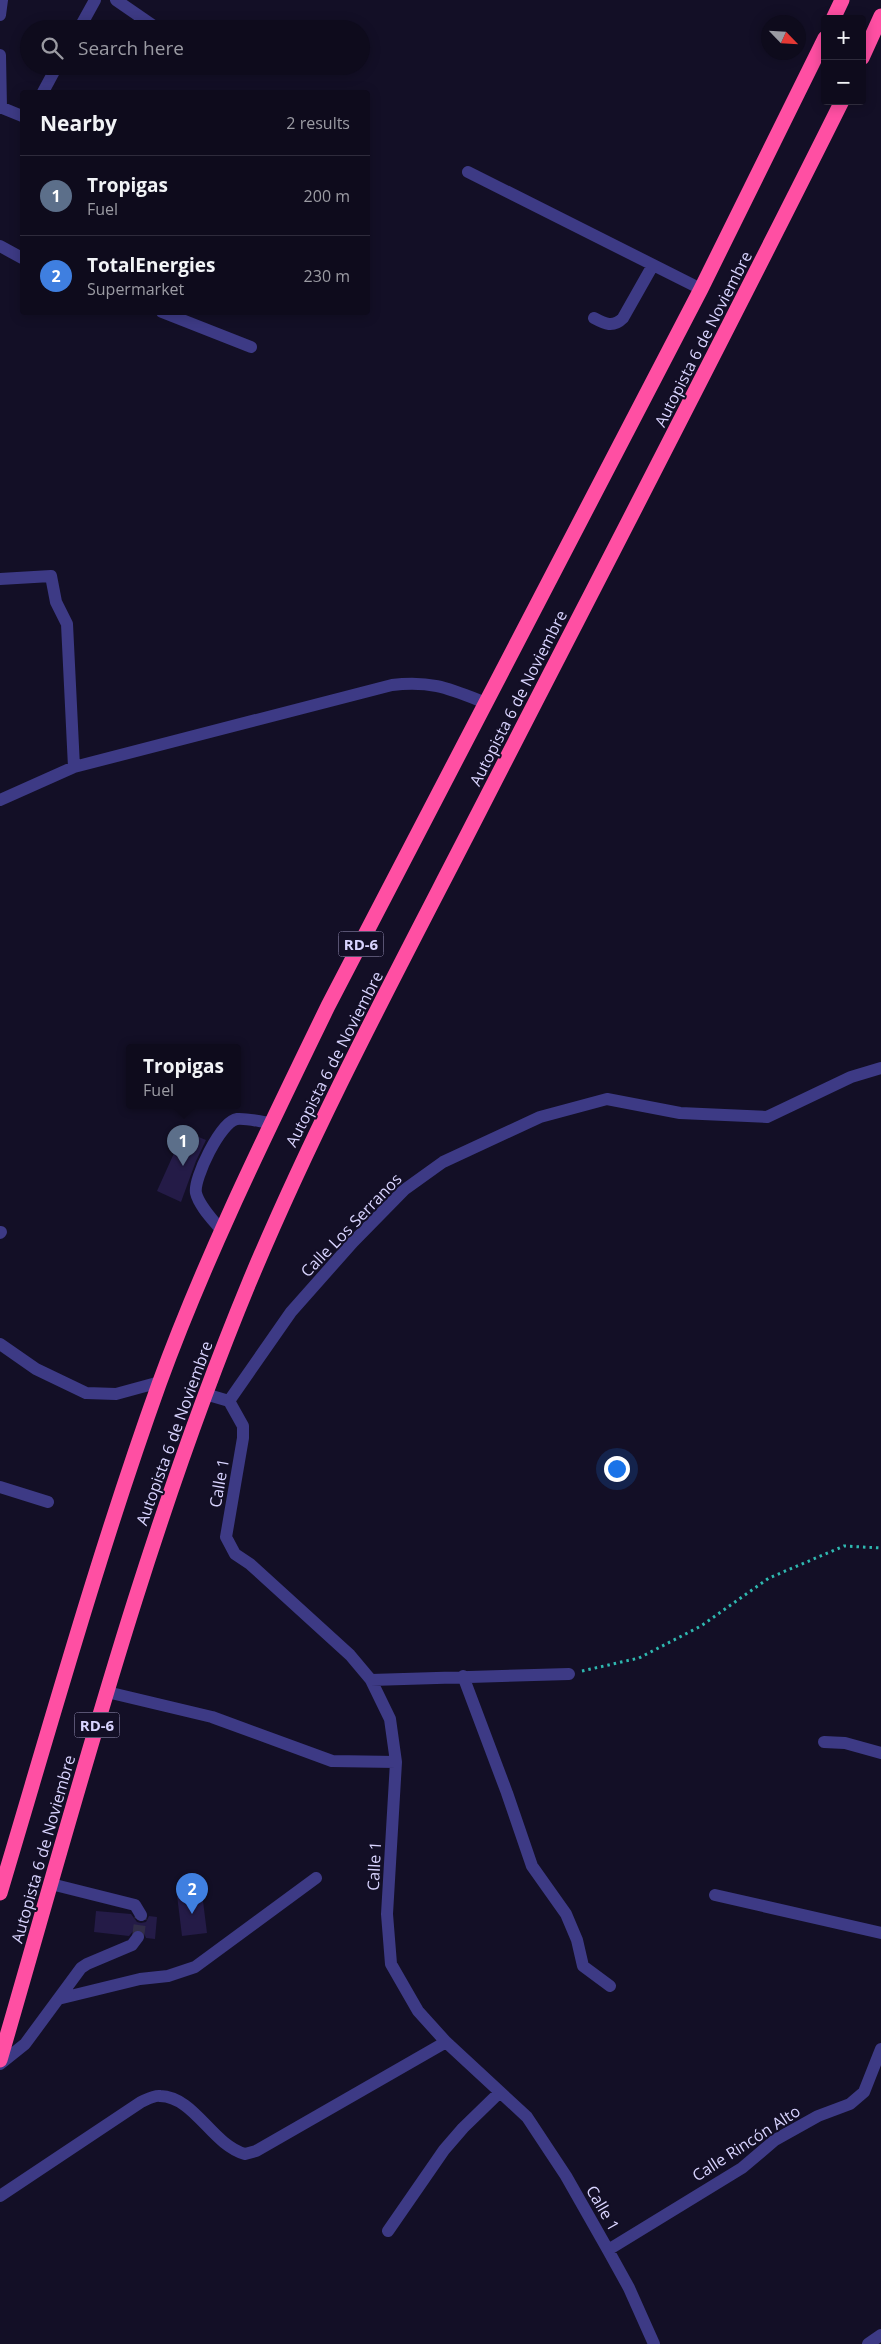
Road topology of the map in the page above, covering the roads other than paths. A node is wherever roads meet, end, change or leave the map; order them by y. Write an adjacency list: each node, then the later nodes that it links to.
1 (2, 0): 5 (street)
2 (95, 0): 8 (street)
3 (116, 0): 9 (street)
4 (842, 0): 6 (highway)
5 (0, 15)
6 (835, 15)
7 (881, 16): 11 (highway)
8 (83, 20)
9 (145, 20)
10 (821, 46): 22 (highway, Autopista 6 de Noviembre / RD-6)
11 (866, 49)
12 (0, 55): 16 (street)
13 (52, 75): 14 (street)
14 (44, 90)
15 (840, 105): 35 (highway, Autopista 6 de Noviembre / RD-6)
16 (1, 107): 17 (street)
17 (20, 115)
18 (468, 172): 21 (street)
19 (0, 246): 20 (street)
20 (20, 257)
21 (653, 265): 22 (street); 24 (street)
22 (701, 289): 27 (highway, Autopista 6 de Noviembre / RD-6)
23 (170, 315): 25 (street)
24 (594, 318)
25 (252, 347)
26 (0, 579): 28 (street)
27 (486, 703): 28 (street); 31 (highway, Autopista 6 de Noviembre / RD-6)
28 (74, 767): 29 (street)
29 (0, 800)
30 (881, 1068): 36 (street, Calle Los Serranos)
31 (271, 1123): 32 (highway, Autopista 6 de Noviembre / RD-6); 32 (street)
32 (222, 1231): 34 (highway, Autopista 6 de Noviembre / RD-6)
33 (0, 1344): 34 (street)
34 (160, 1382): 48 (highway, Autopista 6 de Noviembre / RD-6)
35 (205, 1394): 36 (street); 42 (highway, Autopista 6 de Noviembre / RD-6)
36 (228, 1401): 41 (street, Calle 1)
37 (0, 1487): 38 (street)
38 (48, 1502)
39 (569, 1674): 40 (street)
40 (462, 1676): 41 (street); 53 (street)
41 (371, 1680): 45 (street, Calle 1)
42 (107, 1692): 45 (street); 47 (highway, Autopista 6 de Noviembre / RD-6)
43 (824, 1742): 44 (street)
44 (881, 1753)
45 (396, 1762): 55 (street, Calle 1)
46 (316, 1878): 54 (street)
47 (51, 1884): 50 (street); 57 (highway, Autopista 6 de Noviembre / RD-6)
48 (0, 1893)
49 (715, 1895): 51 (street)
50 (141, 1915)
51 (881, 1933)
52 (138, 1937): 54 (street)
53 (610, 1986)
54 (58, 1998): 58 (street)
55 (446, 2042): 59 (street, Calle 1); 60 (street)
56 (881, 2049): 62 (street, Calle Rincón Alto)
57 (0, 2060)
58 (0, 2064)
59 (500, 2092): 61 (street); 62 (street, Calle 1)
60 (0, 2196)
61 (388, 2231)
62 (608, 2250): 64 (street, Calle 1)
63 (881, 2335): 65 (street)
64 (654, 2344)
65 (868, 2344)

